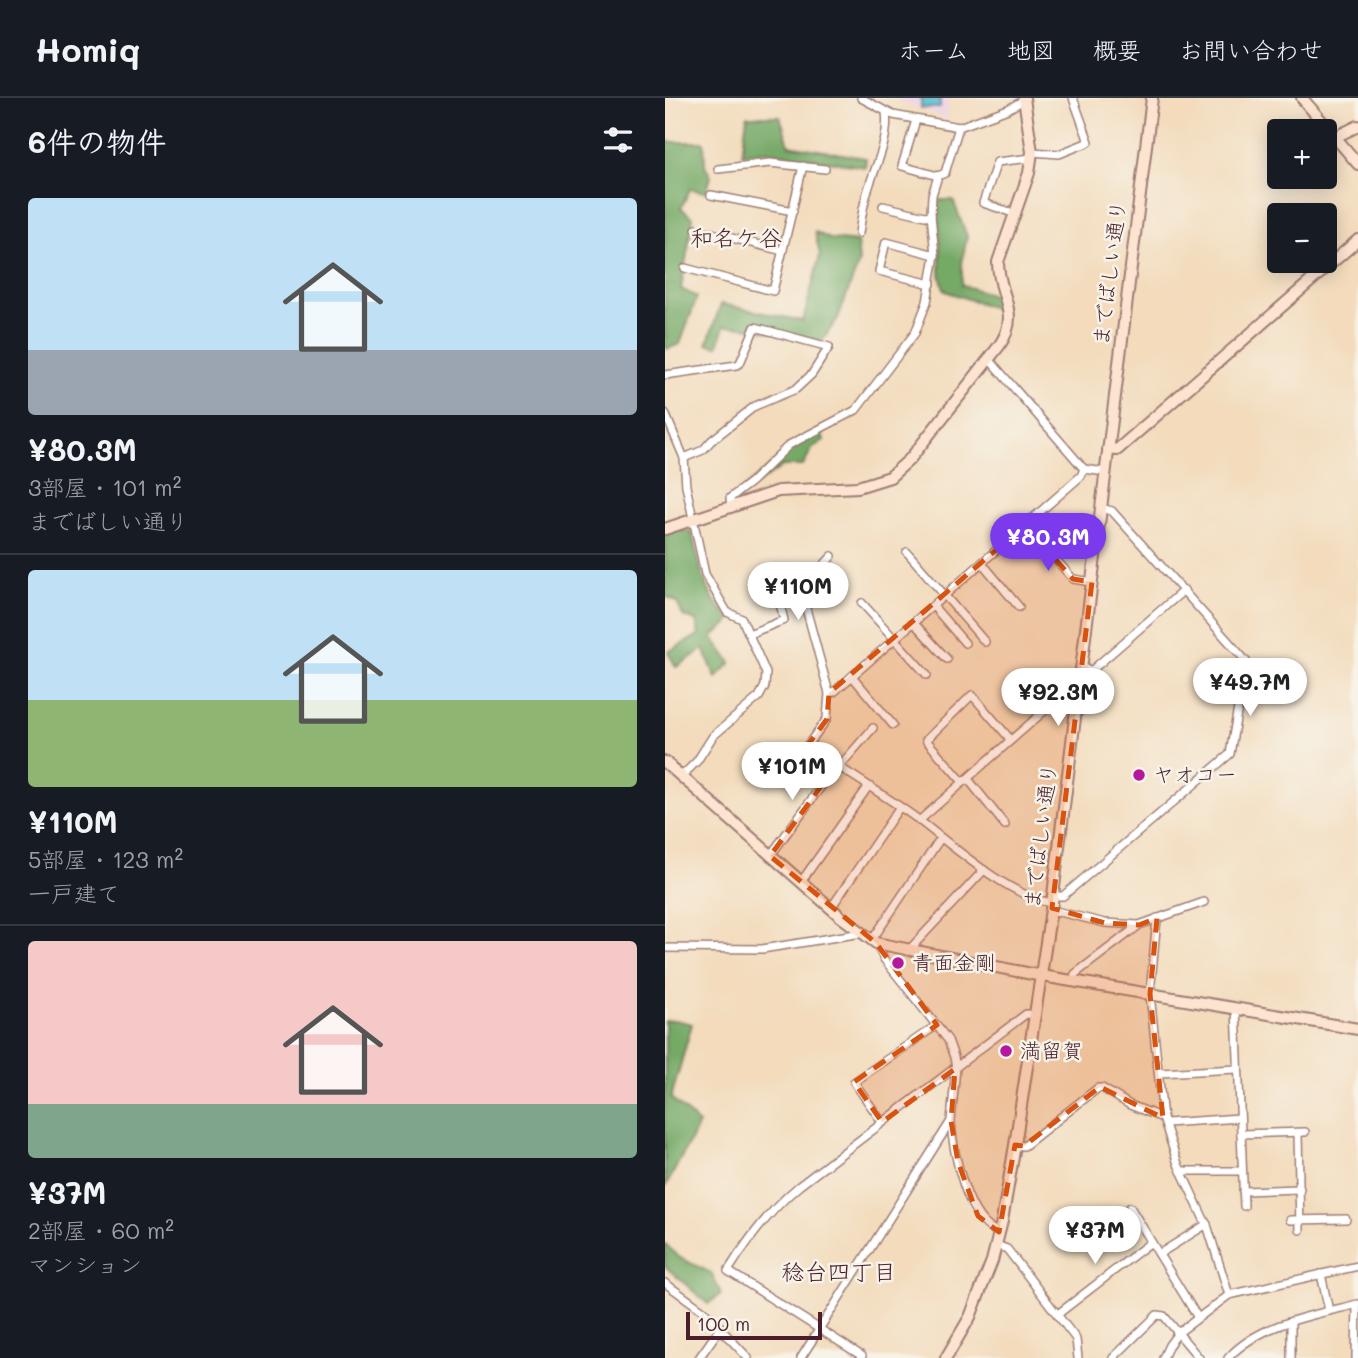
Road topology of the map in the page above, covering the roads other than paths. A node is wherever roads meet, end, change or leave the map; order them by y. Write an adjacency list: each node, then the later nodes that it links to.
1 (861, 98): 6 (street)
2 (1073, 98): 13 (street)
3 (1152, 98): 34 (street, までばしい通り)
4 (1302, 98): 7 (street)
5 (1024, 99): 10 (street); 13 (street)
6 (886, 111): 8 (street); 25 (street)
7 (1320, 119)
8 (916, 120): 10 (street); 18 (street)
9 (1358, 126): 11 (street)
10 (958, 127): 18 (street)
11 (1337, 136)
12 (1337, 139): 14 (street)
13 (1032, 155): 22 (street); 22 (street)
14 (1358, 164)
15 (803, 166): 16 (street); 17 (street); 21 (street)
16 (718, 169)
17 (825, 169)
18 (938, 176): 23 (street)
19 (711, 195): 21 (street)
20 (883, 206): 23 (street)
21 (793, 211): 27 (street)
22 (1016, 214): 31 (street)
23 (931, 215): 28 (street)
24 (696, 229): 27 (street)
25 (859, 233)
26 (1358, 240): 34 (street)
27 (783, 251): 29 (street)
28 (935, 255): 30 (street); 30 (street)
29 (685, 268)
30 (931, 284): 38 (street)
31 (989, 359): 36 (street); 38 (street)
32 (665, 375): 35 (street)
33 (665, 413): 35 (street)
34 (1108, 449): 37 (street, までばしい通り)
35 (684, 458): 40 (street)
36 (1084, 469): 37 (street); 41 (street)
37 (1105, 472): 39 (street, までばしい通り)
38 (731, 508): 40 (street)
39 (1101, 508): 46 (street, までばしい通り); 48 (street)
40 (694, 521): 42 (street); 54 (street)
41 (1025, 525): 45 (street); 46 (street)
42 (665, 530)
43 (907, 552): 49 (street)
44 (832, 556): 63 (street)
45 (982, 563): 49 (street); 52 (street)
46 (1092, 582): 59 (street, までばしい通り)
47 (765, 586): 54 (street)
48 (1184, 590): 59 (street); 80 (street)
49 (944, 596): 51 (street); 56 (street)
50 (862, 603): 55 (street)
51 (933, 606): 53 (street); 57 (street)
52 (1019, 607)
53 (914, 623): 55 (street); 58 (street)
54 (750, 634): 69 (street)
55 (895, 640): 60 (street); 61 (street)
56 (985, 642)
57 (965, 643)
58 (947, 659)
59 (1081, 669): 62 (street, までばしい通り)
60 (927, 675)
61 (852, 676): 63 (street); 64 (street)
62 (1079, 688): 66 (street); 80 (street, までばしい通り)
63 (829, 692): 68 (street)
64 (893, 725)
65 (873, 728): 68 (street)
66 (1011, 740): 70 (street); 70 (street)
67 (665, 762): 69 (street)
68 (838, 766): 71 (street); 76 (street)
69 (681, 777): 76 (street)
70 (965, 780): 73 (street); 74 (street)
71 (868, 787): 72 (street); 78 (street)
72 (899, 808): 73 (street); 81 (street)
73 (919, 821): 75 (street)
74 (1005, 825)
75 (940, 839): 77 (street); 85 (street)
76 (770, 856): 78 (street)
77 (984, 870): 80 (street); 87 (street)
78 (801, 882): 81 (street)
79 (1203, 902): 82 (street)
80 (1052, 903): 83 (street); 88 (street, までばしい通り)
81 (831, 908): 84 (street)
82 (1157, 918): 83 (street); 90 (street)
83 (1139, 925): 89 (street)
84 (862, 933): 85 (street); 86 (street)
85 (874, 942): 87 (street); 93 (street)
86 (665, 948)
87 (908, 951): 88 (street)
88 (1042, 976): 89 (street); 92 (street, までばしい通り)
89 (1073, 981): 90 (street)
90 (1150, 994): 91 (street); 97 (street)
91 (1236, 1007): 94 (street); 96 (street)
92 (1036, 1015): 95 (street); 103 (street, までばしい通り)
93 (937, 1025): 95 (street); 101 (street)
94 (1358, 1029)
95 (955, 1068): 99 (street); 101 (street)
96 (1237, 1069): 97 (street); 98 (street)
97 (1159, 1073): 100 (street)
98 (1240, 1118): 100 (street); 102 (street)
99 (951, 1121): 115 (street); 129 (street)
100 (1164, 1121): 103 (street); 104 (street)
101 (881, 1122): 129 (street)
102 (1241, 1135): 105 (street); 106 (street)
103 (1014, 1145): 115 (street, までばしい通り)
104 (1181, 1171): 105 (street); 113 (street)
105 (1242, 1171): 107 (street)
106 (1300, 1189): 107 (street); 112 (street)
107 (1243, 1191): 108 (street)
108 (1244, 1206)
109 (1130, 1207): 116 (street)
110 (1346, 1219): 112 (street)
111 (1290, 1220): 112 (street)
112 (1300, 1220): 114 (street)
113 (1207, 1224): 118 (street); 122 (street)
114 (1300, 1230)
115 (999, 1233): 117 (street, までばしい通り)
116 (1151, 1242): 118 (street); 125 (street)
117 (996, 1245): 125 (street); 135 (street, までばしい通り)
118 (1159, 1254): 126 (street)
119 (1358, 1266): 120 (street)
120 (1321, 1274): 122 (street); 124 (street)
121 (665, 1283): 128 (street)
122 (1229, 1295): 126 (street)
123 (1358, 1304): 124 (street); 142 (street)
124 (1329, 1311): 127 (street)
125 (1058, 1314): 136 (street)
126 (1198, 1318): 130 (street)
127 (1291, 1322): 140 (street); 141 (street)
128 (721, 1327): 132 (street); 133 (street)
129 (820, 1329): 131 (street); 134 (street)
130 (1178, 1333): 137 (street); 138 (street); 139 (street)
131 (862, 1356)
132 (699, 1358)
133 (748, 1358)
134 (801, 1358)
135 (946, 1358)
136 (1078, 1358)
137 (1112, 1358)
138 (1163, 1358)
139 (1199, 1358)
140 (1228, 1358)
141 (1291, 1358)
142 (1356, 1358)

